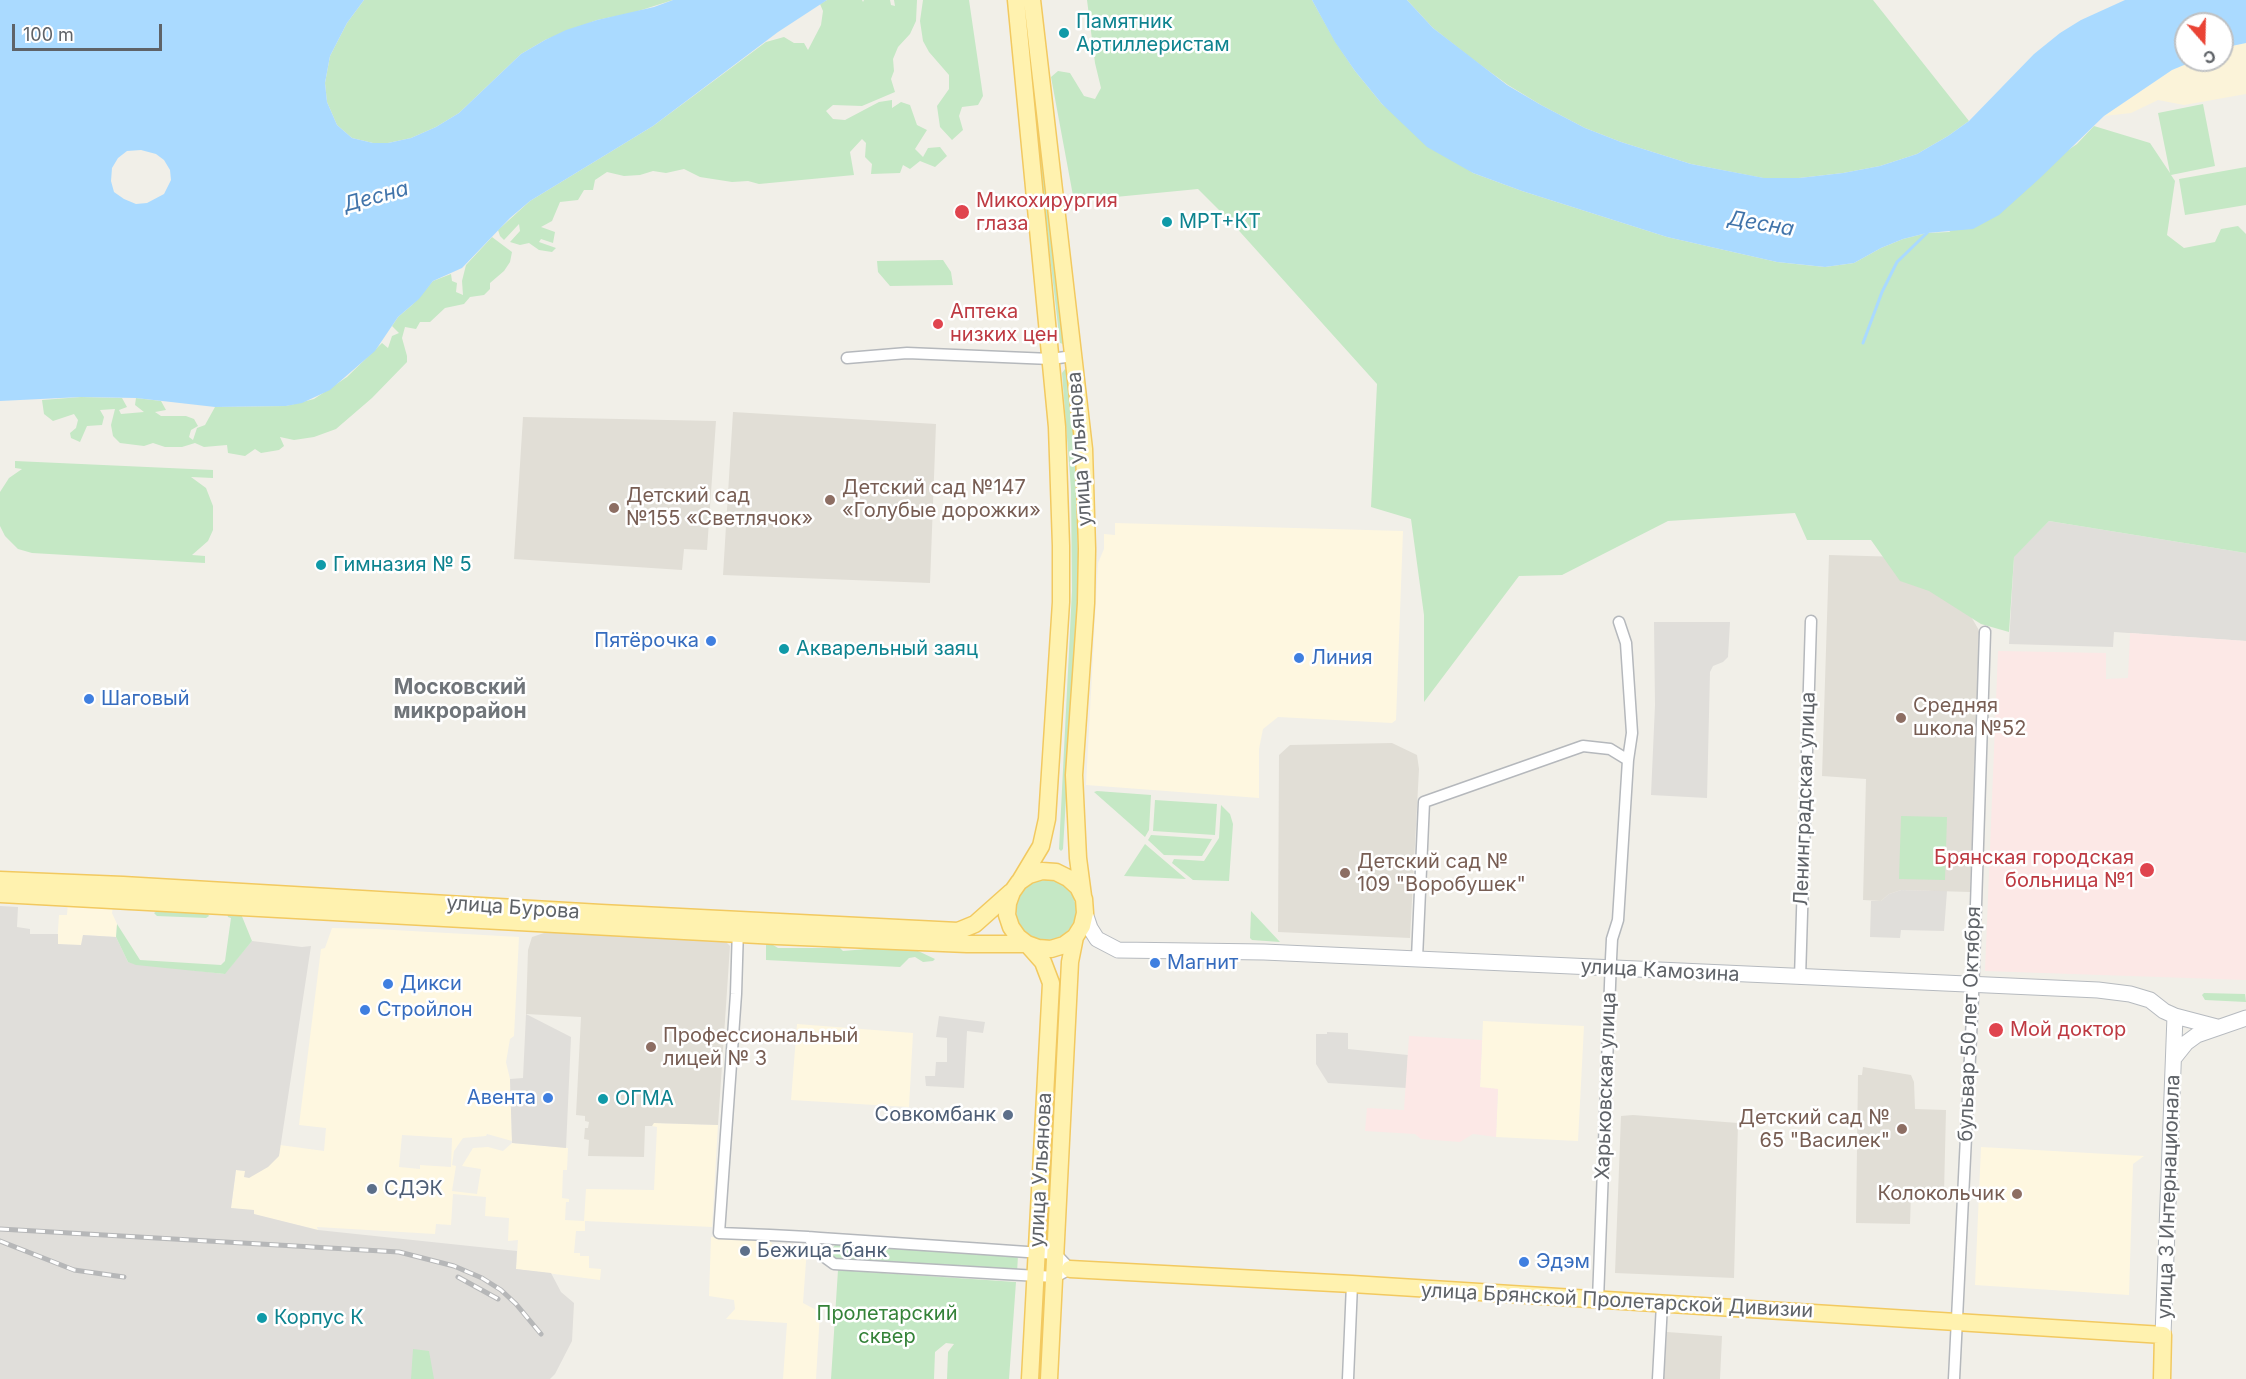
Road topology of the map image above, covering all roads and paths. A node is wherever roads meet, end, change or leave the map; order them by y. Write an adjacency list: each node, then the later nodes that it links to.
1 (1016, 0): 5 (main road, улица Ульянова)
2 (1032, 0): 3 (main road, улица Ульянова)
3 (1073, 356): 5 (street); 13 (main road, улица Ульянова)
4 (847, 357): 5 (street)
5 (1051, 358): 11 (main road, улица Ульянова)
6 (1811, 621): 19 (street, Ленинградская улица)
7 (1619, 622): 9 (street, Харьковская улица)
8 (1985, 632): 20 (street, бульвар 50 лет Октября)
9 (1628, 760): 17 (street); 18 (street, Харьковская улица)
10 (0, 880): 14 (main road, улица Бурова)
11 (1016, 887): 13 (main road); 14 (main road, улица Бурова); 16 (main road)
12 (0, 894): 14 (main road, улица Бурова)
13 (1085, 906): 15 (main road); 17 (street, улица Камозина)
14 (738, 927): 16 (main road, улица Бурова); 25 (street)
15 (1075, 937): 16 (main road); 27 (main road, улица Ульянова)
16 (1027, 944): 26 (main road, улица Ульянова)
17 (1417, 958): 18 (street, улица Камозина)
18 (1610, 968): 19 (street, улица Камозина); 31 (street, Харьковская улица)
19 (1800, 978): 20 (street, улица Камозина)
20 (1973, 986): 21 (street, улица Камозина); 33 (street, бульвар 50 лет Октября)
21 (2175, 1016): 23 (street, улица Камозина); 24 (street, улица 3 Интернационала)
22 (2246, 1018): 23 (street)
23 (2217, 1027): 24 (street)
24 (2174, 1058): 34 (street, улица 3 Интернационала)
25 (808, 1238): 26 (street); 29 (street, улица Брянской Пролетарской Дивизии)
26 (1037, 1253): 27 (street); 29 (main road, улица Ульянова)
27 (1056, 1254): 28 (main road, улица Ульянова)
28 (1062, 1273): 29 (street, улица Брянской Пролетарской Дивизии); 30 (main road, улица Брянской Пролетарской Дивизии); 36 (main road, улица Ульянова)
29 (1035, 1276): 35 (main road, улица Ульянова)
30 (1352, 1284): 31 (main road, улица Брянской Пролетарской Дивизии); 37 (street)
31 (1598, 1300): 32 (main road, улица Брянской Пролетарской Дивизии)
32 (1662, 1304): 33 (main road, улица Брянской Пролетарской Дивизии); 38 (street)
33 (1957, 1322): 34 (main road, улица Брянской Пролетарской Дивизии); 39 (street, бульвар 50 лет Октября)
34 (2163, 1335): 40 (main road, улица 3 Интернационала)
35 (1030, 1379)
36 (1049, 1379)
37 (1348, 1379)
38 (1658, 1379)
39 (1954, 1379)
40 (2162, 1379)

